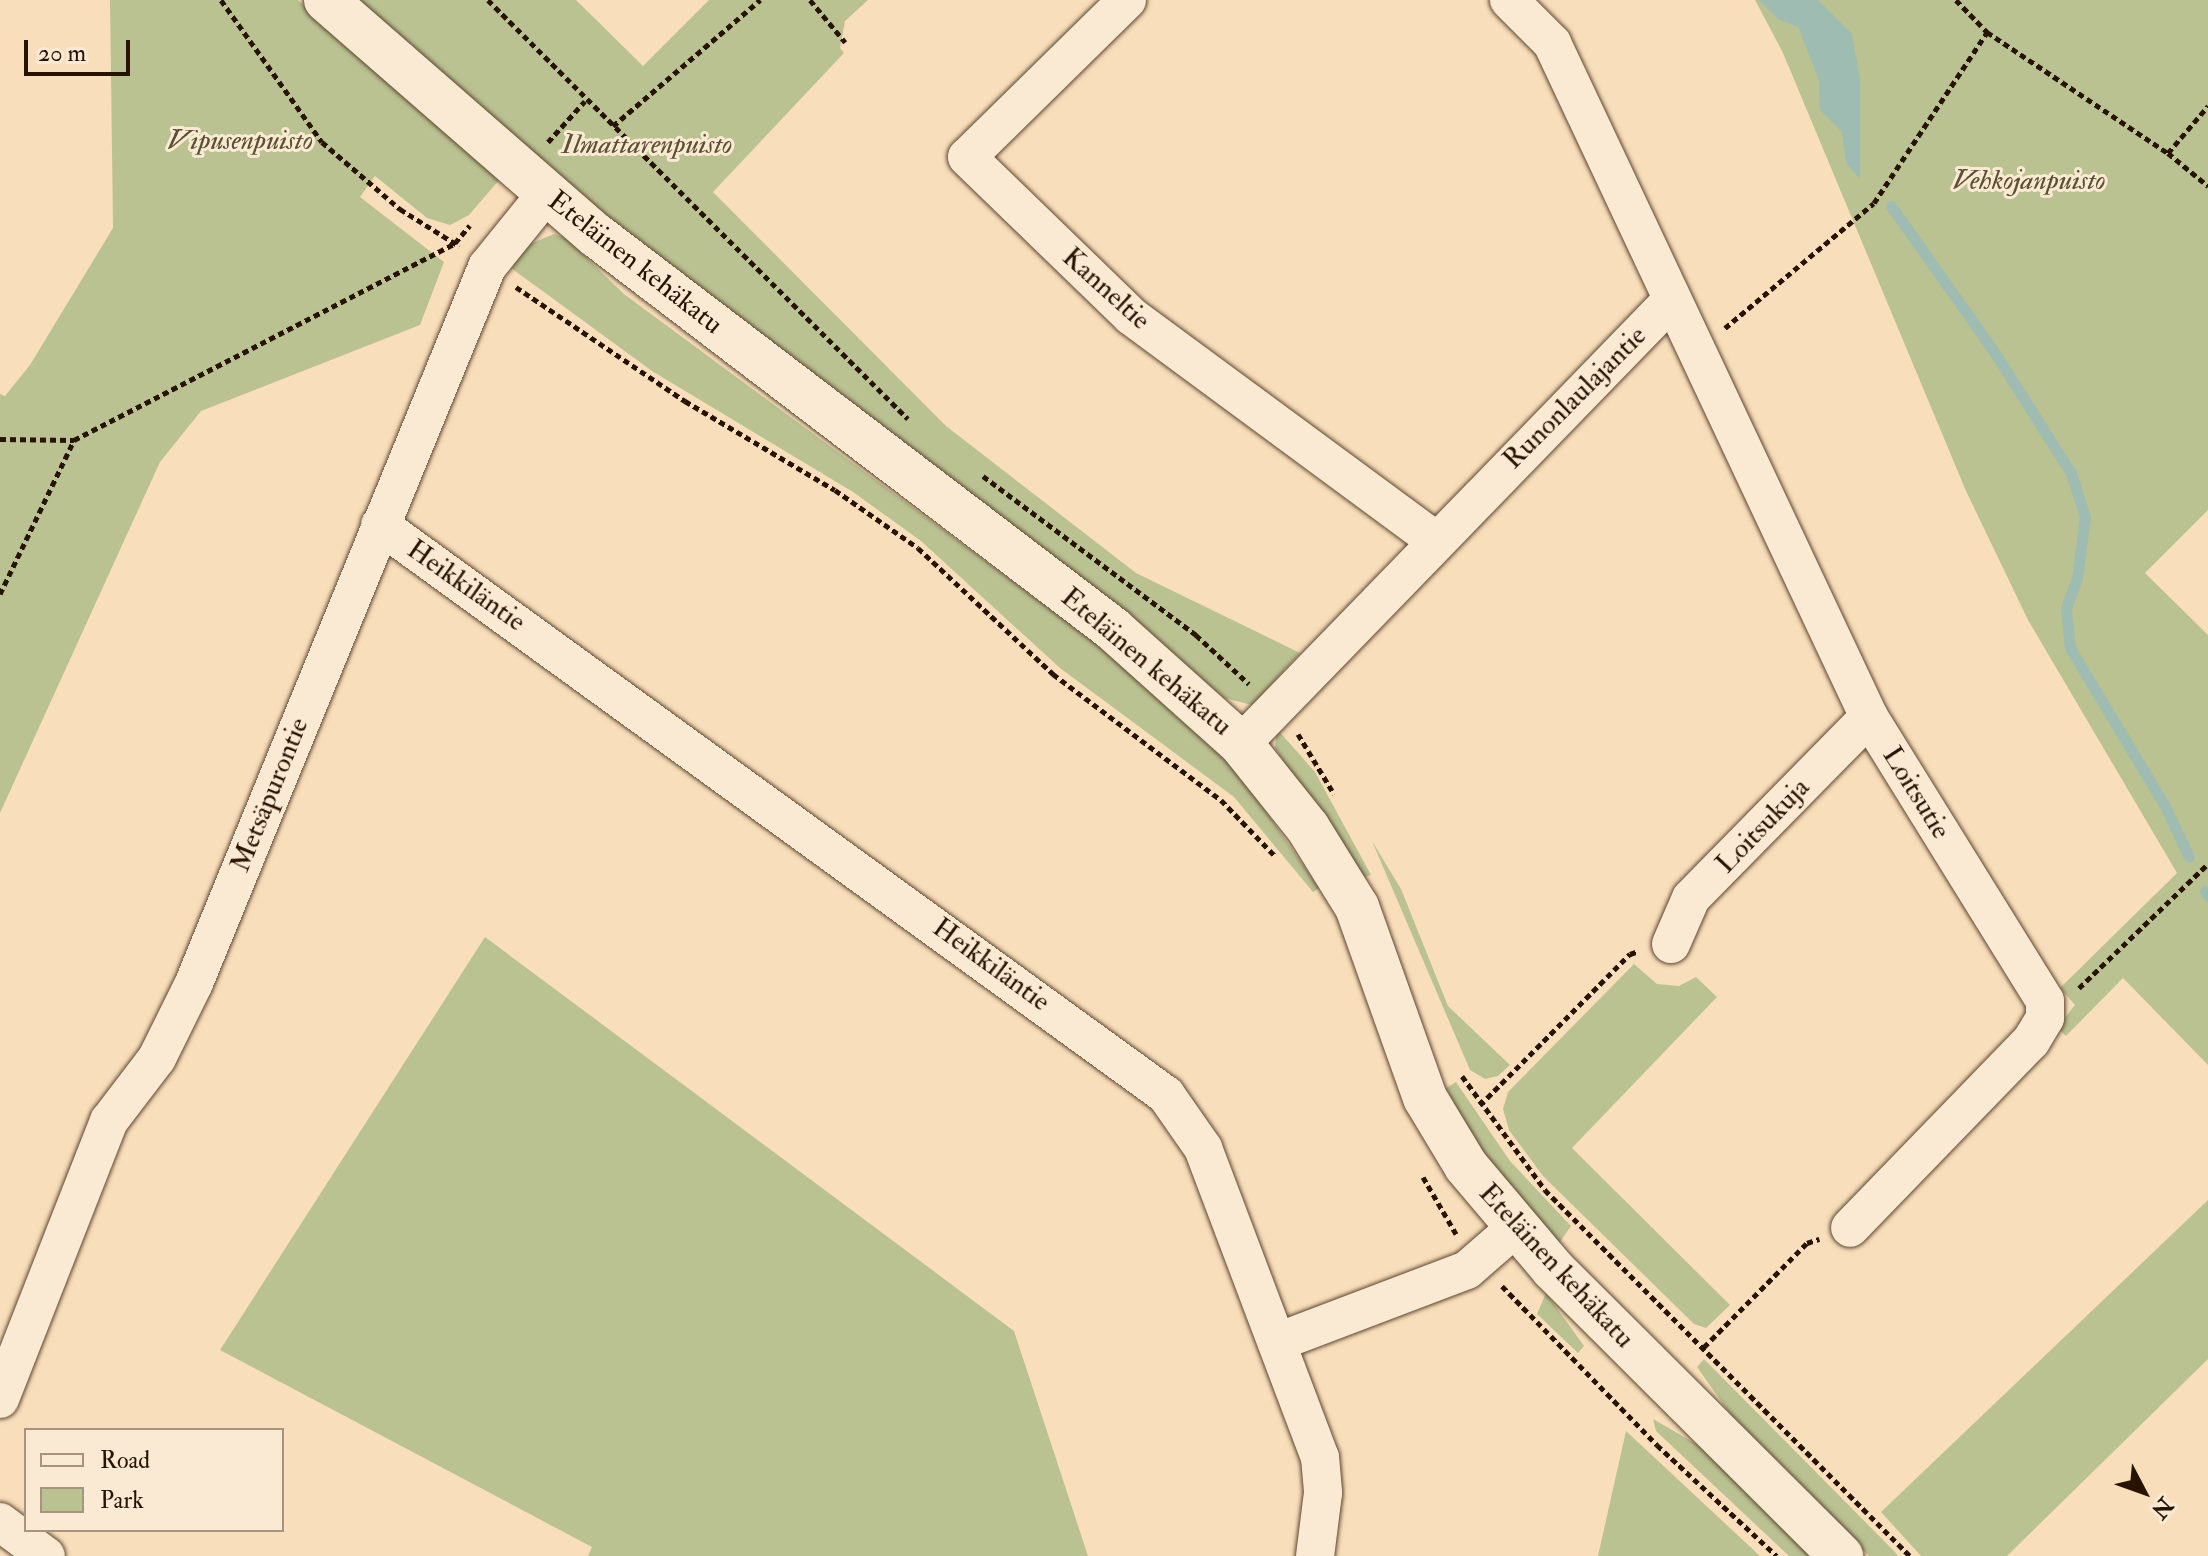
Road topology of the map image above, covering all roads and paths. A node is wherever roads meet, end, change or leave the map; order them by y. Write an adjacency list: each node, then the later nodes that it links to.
1 (221, 0): 15 (path)
2 (326, 0): 14 (street, Eteläinen kehäkatu)
3 (760, 0): 11 (path)
4 (810, 0): 9 (path)
5 (1127, 0): 22 (street, Kanneltie)
6 (1509, 0): 17 (street)
7 (1956, 0): 8 (path)
8 (1987, 32): 12 (path); 18 (path)
9 (845, 42)
10 (2208, 106): 12 (path)
11 (613, 126)
12 (2168, 153): 13 (path)
13 (2208, 186)
14 (546, 194): 16 (street, Metsäpurontie); 25 (street, Eteläinen kehäkatu)
15 (455, 243): 16 (path); 20 (path)
16 (487, 267): 21 (street, Metsäpurontie); 26 (path)
17 (1672, 300): 18 (street, Loitsutie); 22 (street, Runonlaulajantie)
18 (1696, 352): 24 (street, Loitsutie)
19 (0, 439): 20 (path)
20 (74, 440): 23 (path)
21 (380, 525): 35 (street, Heikkiläntie); 37 (street, Metsäpurontie)
22 (1435, 540): 25 (street, Runonlaulajantie)
23 (0, 594)
24 (1869, 717): 28 (street, Loitsukuja); 29 (street, Loitsutie)
25 (1241, 744): 33 (street, Eteläinen kehäkatu)
26 (1280, 862)
27 (2208, 864): 29 (path)
28 (1671, 944): 30 (path)
29 (2045, 1018): 32 (street)
30 (1480, 1105)
31 (1420, 1168): 34 (path)
32 (1850, 1228): 36 (path)
33 (1514, 1229): 34 (street); 42 (street, Eteläinen kehäkatu)
34 (1479, 1261): 35 (street); 41 (path)
35 (1280, 1341): 40 (street, Heikkiläntie)
36 (1704, 1347)
37 (0, 1399)
38 (0, 1522): 39 (street)
39 (46, 1556)
40 (1315, 1556)
41 (1777, 1556)
42 (1841, 1556)

